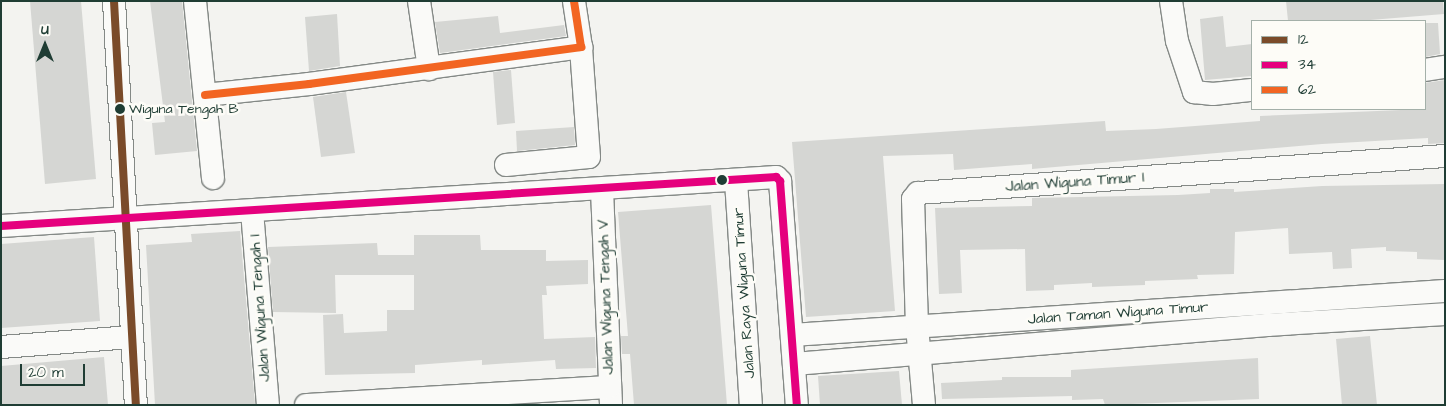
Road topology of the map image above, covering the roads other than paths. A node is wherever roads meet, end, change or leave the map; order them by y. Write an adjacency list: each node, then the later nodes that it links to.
1 (114, 1): 18 (street)
2 (195, 1): 11 (street)
3 (420, 1): 8 (street)
4 (574, 1): 6 (street)
5 (1171, 1): 10 (street)
6 (581, 47): 8 (street); 13 (street)
7 (1445, 67): 9 (street)
8 (429, 69): 11 (street)
9 (1426, 70)
10 (1251, 90)
11 (205, 95): 14 (street)
12 (1445, 156): 23 (street, Jalan Wiguna Timur I)
13 (506, 165)
14 (213, 178)
15 (736, 181): 16 (street); 24 (street); 33 (street, Jalan Raya Wiguna Timur)
16 (602, 190): 17 (street); 29 (street, Jalan Wiguna Tengah V)
17 (252, 211): 18 (street); 31 (street, Jalan Wiguna Tengah I)
18 (127, 218): 19 (street); 25 (street)
19 (1, 226)
20 (1445, 291): 21 (street, Jalan Taman Wiguna Timur)
21 (1267, 314): 22 (street, Jalan Taman Wiguna Timur); 23 (street, Jalan Taman Wiguna Timur); 27 (street, Jalan Taman Wiguna Timur)
22 (1445, 314)
23 (917, 326): 24 (street, Jalan Taman Wiguna Timur); 27 (street, Jalan Wiguna Timur I)
24 (792, 335): 28 (street)
25 (130, 337): 26 (street); 30 (street)
26 (1, 347)
27 (920, 356): 28 (street, Jalan Taman Wiguna Timur); 35 (street, Jalan Wiguna Timur I)
28 (794, 364): 34 (street)
29 (610, 396): 32 (street)
30 (136, 405)
31 (268, 405)
32 (306, 405)
33 (751, 405)
34 (797, 405)
35 (924, 405)

